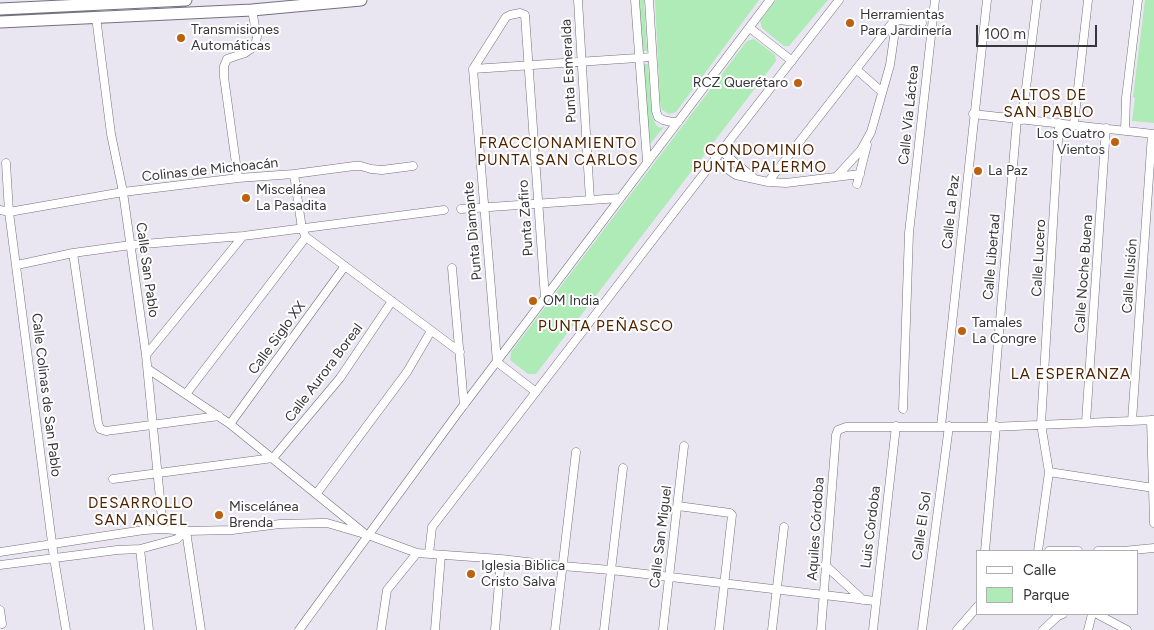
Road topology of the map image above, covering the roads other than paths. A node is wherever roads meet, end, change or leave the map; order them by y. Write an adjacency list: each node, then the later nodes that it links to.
1 (186, 0): 13 (main road)
2 (361, 0): 15 (main road)
3 (578, 0): 22 (street, Punta Esmeralda)
4 (635, 0): 21 (street)
5 (649, 0): 20 (street)
6 (770, 0): 19 (street)
7 (839, 0): 23 (street)
8 (935, 0): 76 (street, Calle Vía Láctea)
9 (987, 0): 28 (street, Calle La Paz)
10 (1037, 0): 29 (street, Calle Libertad)
11 (1088, 0): 32 (street)
12 (1138, 0): 34 (street)
13 (95, 7): 14 (main road); 15 (main road); 16 (main road); 49 (street, Calle San Pablo)
14 (0, 9)
15 (252, 10): 45 (street)
16 (0, 22)
17 (893, 22): 18 (street); 26 (street); 27 (street)
18 (922, 23)
19 (750, 28): 23 (street); 30 (street)
20 (652, 57): 21 (street); 30 (street)
21 (639, 58): 22 (street); 39 (street)
22 (581, 61): 24 (street); 51 (street, Punta Esmeralda)
23 (792, 61): 37 (street)
24 (528, 65): 25 (street); 25 (street, Punta Zafiro); 52 (street, Punta Zafiro)
25 (473, 68): 53 (street, Punta Diamante)
26 (856, 70): 27 (street); 47 (street)
27 (882, 92): 35 (street)
28 (973, 114): 29 (street); 85 (street, Calle La Paz)
29 (1019, 120): 31 (street); 86 (street, Calle Libertad)
30 (678, 122): 39 (street)
31 (1059, 123): 32 (street); 82 (street, Calle Lucero)
32 (1074, 124): 33 (street)
33 (1106, 128): 34 (street); 80 (street, Calle Noche Buena)
34 (1125, 131): 36 (street)
35 (871, 132): 43 (street); 44 (street)
36 (1153, 134): 79 (street, Calle Ilusión)
37 (721, 151): 38 (street); 46 (street)
38 (714, 160): 46 (street); 73 (street)
39 (648, 161): 50 (street)
40 (6, 163): 57 (street, Calle Colinas de San Pablo)
41 (413, 166): 42 (street, Colinas de Michoacán)
42 (294, 174): 45 (street, Colinas de Michoacán); 58 (street)
43 (860, 174): 44 (street); 48 (street)
44 (838, 175): 47 (street)
45 (238, 178): 49 (street, Colinas de Michoacán)
46 (757, 180): 47 (street)
47 (768, 182)
48 (857, 184)
49 (123, 192): 57 (street, Colinas de Michoacán); 61 (street, Calle San Pablo)
50 (620, 198): 51 (street); 66 (street)
51 (590, 200): 52 (street)
52 (537, 203): 53 (street); 66 (street, Punta Zafiro)
53 (484, 207): 54 (street); 71 (street, Punta Diamante)
54 (460, 209)
55 (0, 210): 57 (street)
56 (444, 210): 58 (street)
57 (10, 212): 63 (street, Calle Colinas de San Pablo)
58 (302, 229): 59 (street); 60 (street)
59 (243, 236): 61 (street); 70 (street)
60 (306, 237): 64 (street); 74 (street)
61 (131, 245): 62 (street); 70 (street, Calle San Pablo)
62 (73, 254): 63 (street); 83 (street)
63 (17, 265): 102 (street, Calle Colinas de San Pablo)
64 (345, 266): 67 (street); 81 (street, Calle Siglo XX)
65 (452, 268): 69 (street)
66 (545, 298): 71 (street)
67 (392, 301): 68 (street); 89 (street, Calle Aurora Boreal)
68 (431, 331): 69 (street); 95 (street)
69 (460, 352): 75 (street)
70 (146, 355): 72 (street, Calle San Pablo)
71 (497, 362): 73 (street); 75 (street)
72 (148, 369): 74 (street); 83 (street, Calle San Pablo)
73 (536, 392): 110 (street)
74 (186, 394): 77 (street)
75 (464, 405): 101 (street)
76 (902, 409)
77 (219, 416): 81 (street); 83 (street)
78 (1152, 420): 79 (street); 94 (street)
79 (1132, 421): 80 (street)
80 (1086, 422): 82 (street)
81 (230, 424): 89 (street)
82 (1041, 424): 86 (street); 91 (street, Calle Lucero)
83 (152, 426): 92 (street, Calle San Pablo)
84 (896, 426): 85 (street); 115 (street, Aquiles Córdoba); 123 (street, Luis Córdoba)
85 (945, 426): 86 (street); 144 (street, Calle El Sol)
86 (994, 426): 105 (street, Calle Libertad)
87 (684, 446): 96 (street, Calle San Miguel)
88 (576, 452): 116 (street)
89 (273, 458): 92 (street); 95 (street)
90 (623, 468): 117 (street)
91 (1048, 472): 94 (street); 106 (street, Calle Lucero)
92 (158, 474): 93 (street); 99 (street, Calle San Pablo)
93 (113, 479)
94 (1154, 488): 97 (street)
95 (316, 493): 101 (street)
96 (678, 506): 118 (street, Calle San Miguel); 119 (street)
97 (1154, 523)
98 (784, 528): 120 (street)
99 (162, 529): 100 (street); 102 (street)
100 (186, 531): 101 (street); 104 (street); 132 (street)
101 (368, 536): 109 (street); 133 (street)
102 (52, 543): 108 (street); 112 (street, Calle Colinas de San Pablo)
103 (1154, 548): 107 (street)
104 (140, 549): 112 (street); 131 (street)
105 (984, 550)
106 (1038, 550)
107 (1133, 550)
108 (0, 552)
109 (417, 553): 110 (street); 134 (street)
110 (428, 554): 111 (street)
111 (442, 555): 113 (street); 135 (street)
112 (54, 558): 114 (street); 130 (street, Calle Colinas de San Pablo)
113 (502, 559): 116 (street); 136 (street)
114 (0, 565)
115 (825, 565): 121 (street, Aquiles Córdoba); 122 (street)
116 (562, 566): 117 (street); 137 (street)
117 (611, 570): 118 (street); 138 (street)
118 (669, 578): 119 (street); 139 (street, Calle San Miguel)
119 (724, 584): 120 (street); 140 (street)
120 (777, 590): 121 (street); 141 (street)
121 (824, 596): 122 (street); 142 (street, Aquiles Córdoba)
122 (862, 600): 123 (street)
123 (875, 601): 143 (street, Luis Córdoba)
124 (976, 608): 145 (street)
125 (0, 610): 129 (street)
126 (1061, 615): 146 (street)
127 (1092, 615): 147 (street)
128 (1099, 615): 148 (street)
129 (2, 624)
130 (66, 630)
131 (149, 630)
132 (201, 630)
133 (299, 630)
134 (381, 630)
135 (435, 630)
136 (495, 630)
137 (555, 630)
138 (604, 630)
139 (663, 630)
140 (719, 630)
141 (772, 630)
142 (821, 630)
143 (873, 630)
144 (922, 630)
145 (957, 630)
146 (1043, 630)
147 (1088, 630)
148 (1127, 630)

